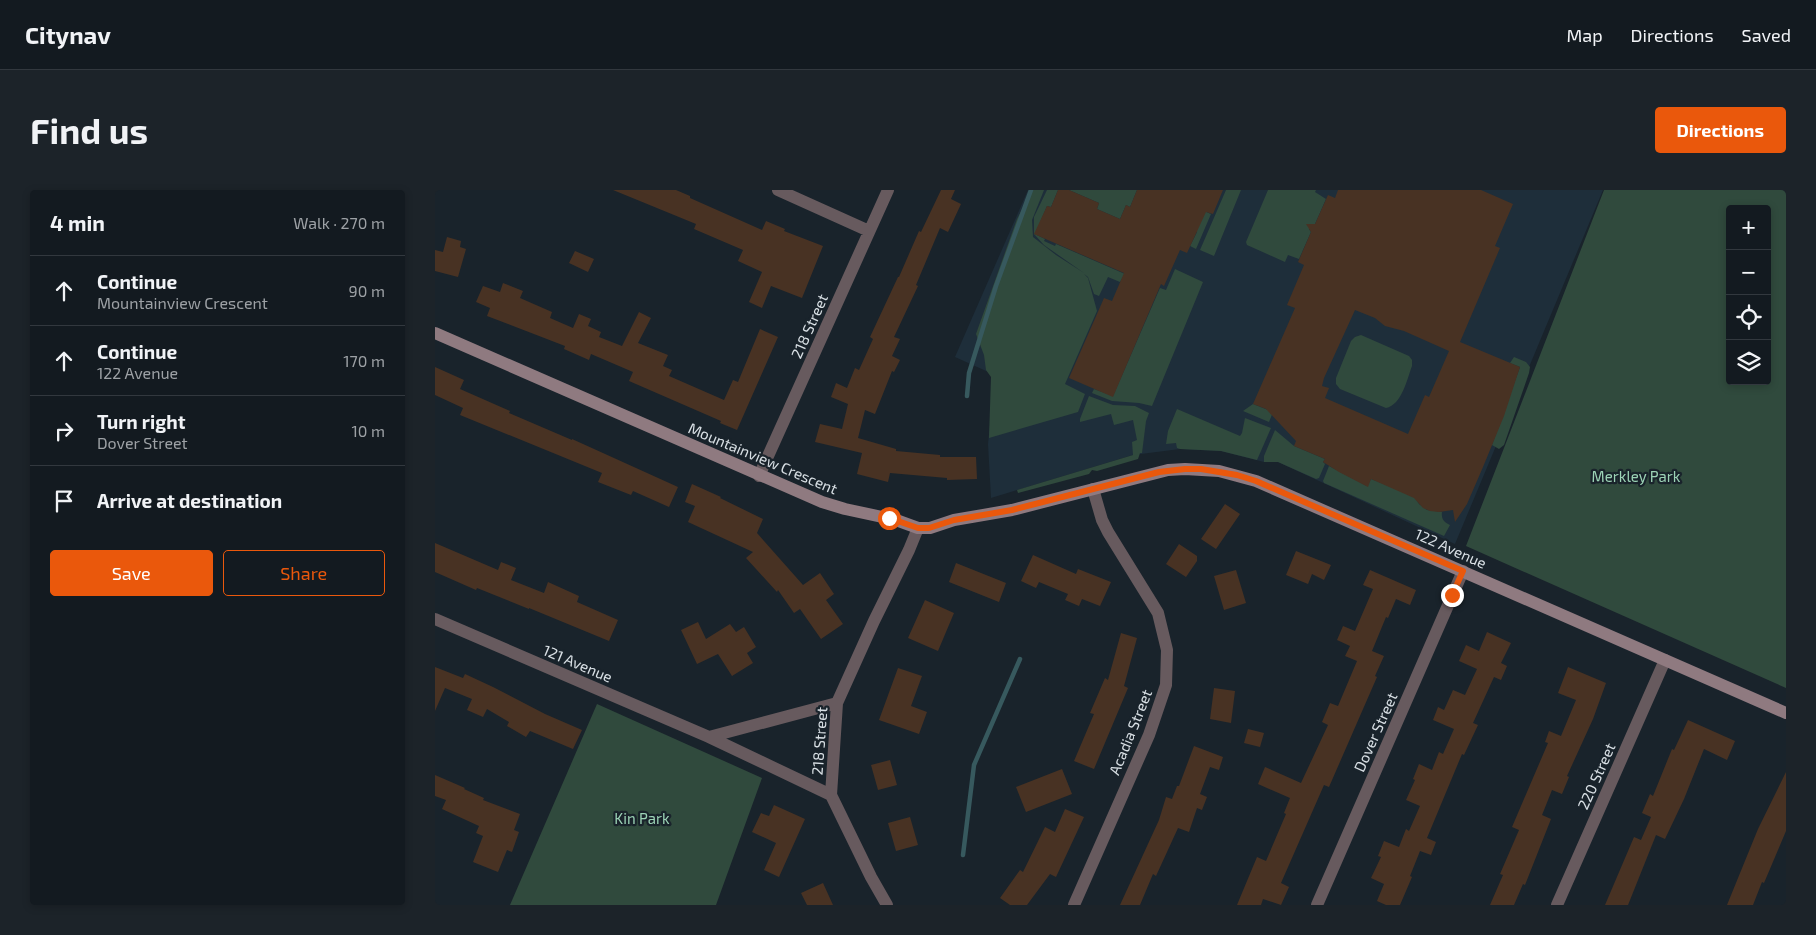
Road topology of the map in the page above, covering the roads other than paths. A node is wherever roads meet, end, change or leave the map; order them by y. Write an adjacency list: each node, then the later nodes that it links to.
1 (778, 190): 3 (street)
2 (888, 190): 3 (street, 218 Street)
3 (869, 231): 5 (street, 218 Street)
4 (435, 333): 5 (street, Mountainview Crescent)
5 (759, 476): 7 (street, Mountainview Crescent)
6 (1093, 489): 7 (street, Mountainview Crescent); 8 (street, 122 Avenue); 16 (street, Acadia Street)
7 (918, 528): 11 (street, 218 Street)
8 (1463, 571): 10 (street, 122 Avenue); 17 (street, Dover Street)
9 (435, 619): 13 (street, 121 Avenue)
10 (1665, 660): 12 (street, 122 Avenue); 18 (street, 220 Street)
11 (837, 703): 13 (street); 14 (street, 218 Street)
12 (1786, 713)
13 (709, 736): 14 (street, 121 Avenue)
14 (831, 795): 15 (street)
15 (887, 905)
16 (1074, 905)
17 (1317, 905)
18 (1557, 905)

